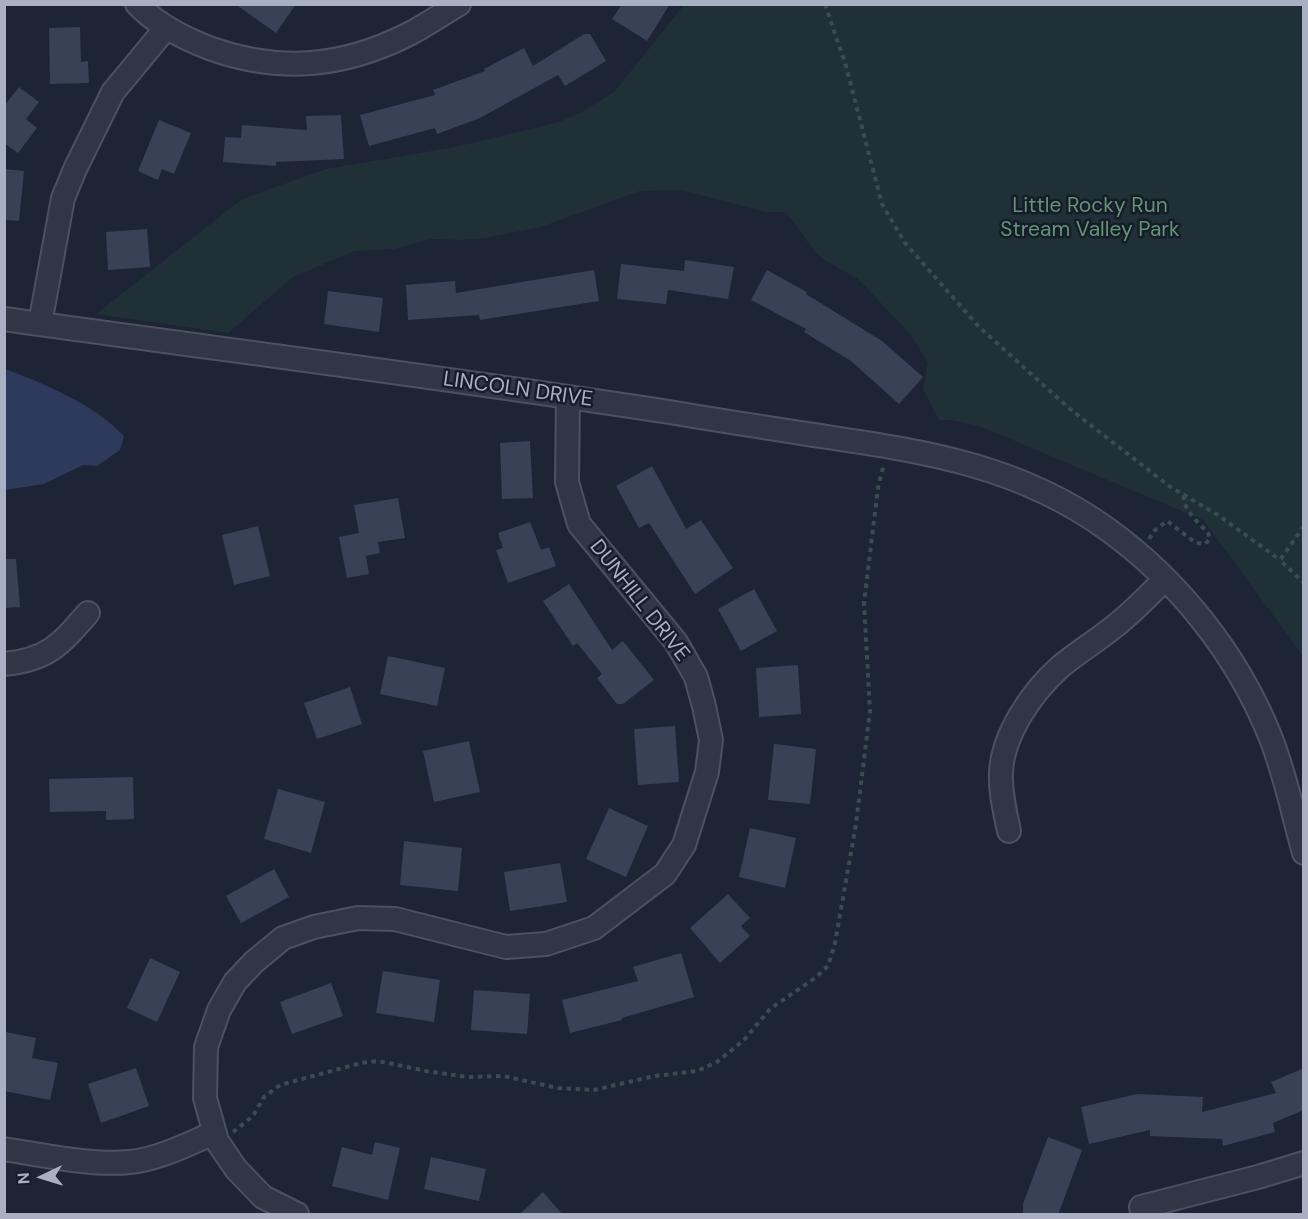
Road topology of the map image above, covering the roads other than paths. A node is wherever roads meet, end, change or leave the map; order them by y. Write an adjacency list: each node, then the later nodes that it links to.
1 (137, 4): 3 (street)
2 (459, 4): 3 (street)
3 (166, 28): 5 (street)
4 (4, 319): 5 (street, LINCOLN DRIVE)
5 (40, 324): 6 (street, LINCOLN DRIVE)
6 (568, 397): 7 (street, LINCOLN DRIVE); 12 (street, DUNHILL DRIVE)
7 (1165, 579): 10 (street); 11 (street, LINCOLN DRIVE)
8 (88, 613): 9 (street)
9 (4, 664)
10 (1009, 831)
11 (1304, 853)
12 (216, 1137): 13 (street); 16 (street, DUNHILL DRIVE)
13 (4, 1149)
14 (1304, 1163): 15 (street)
15 (1141, 1207)
16 (297, 1215)

